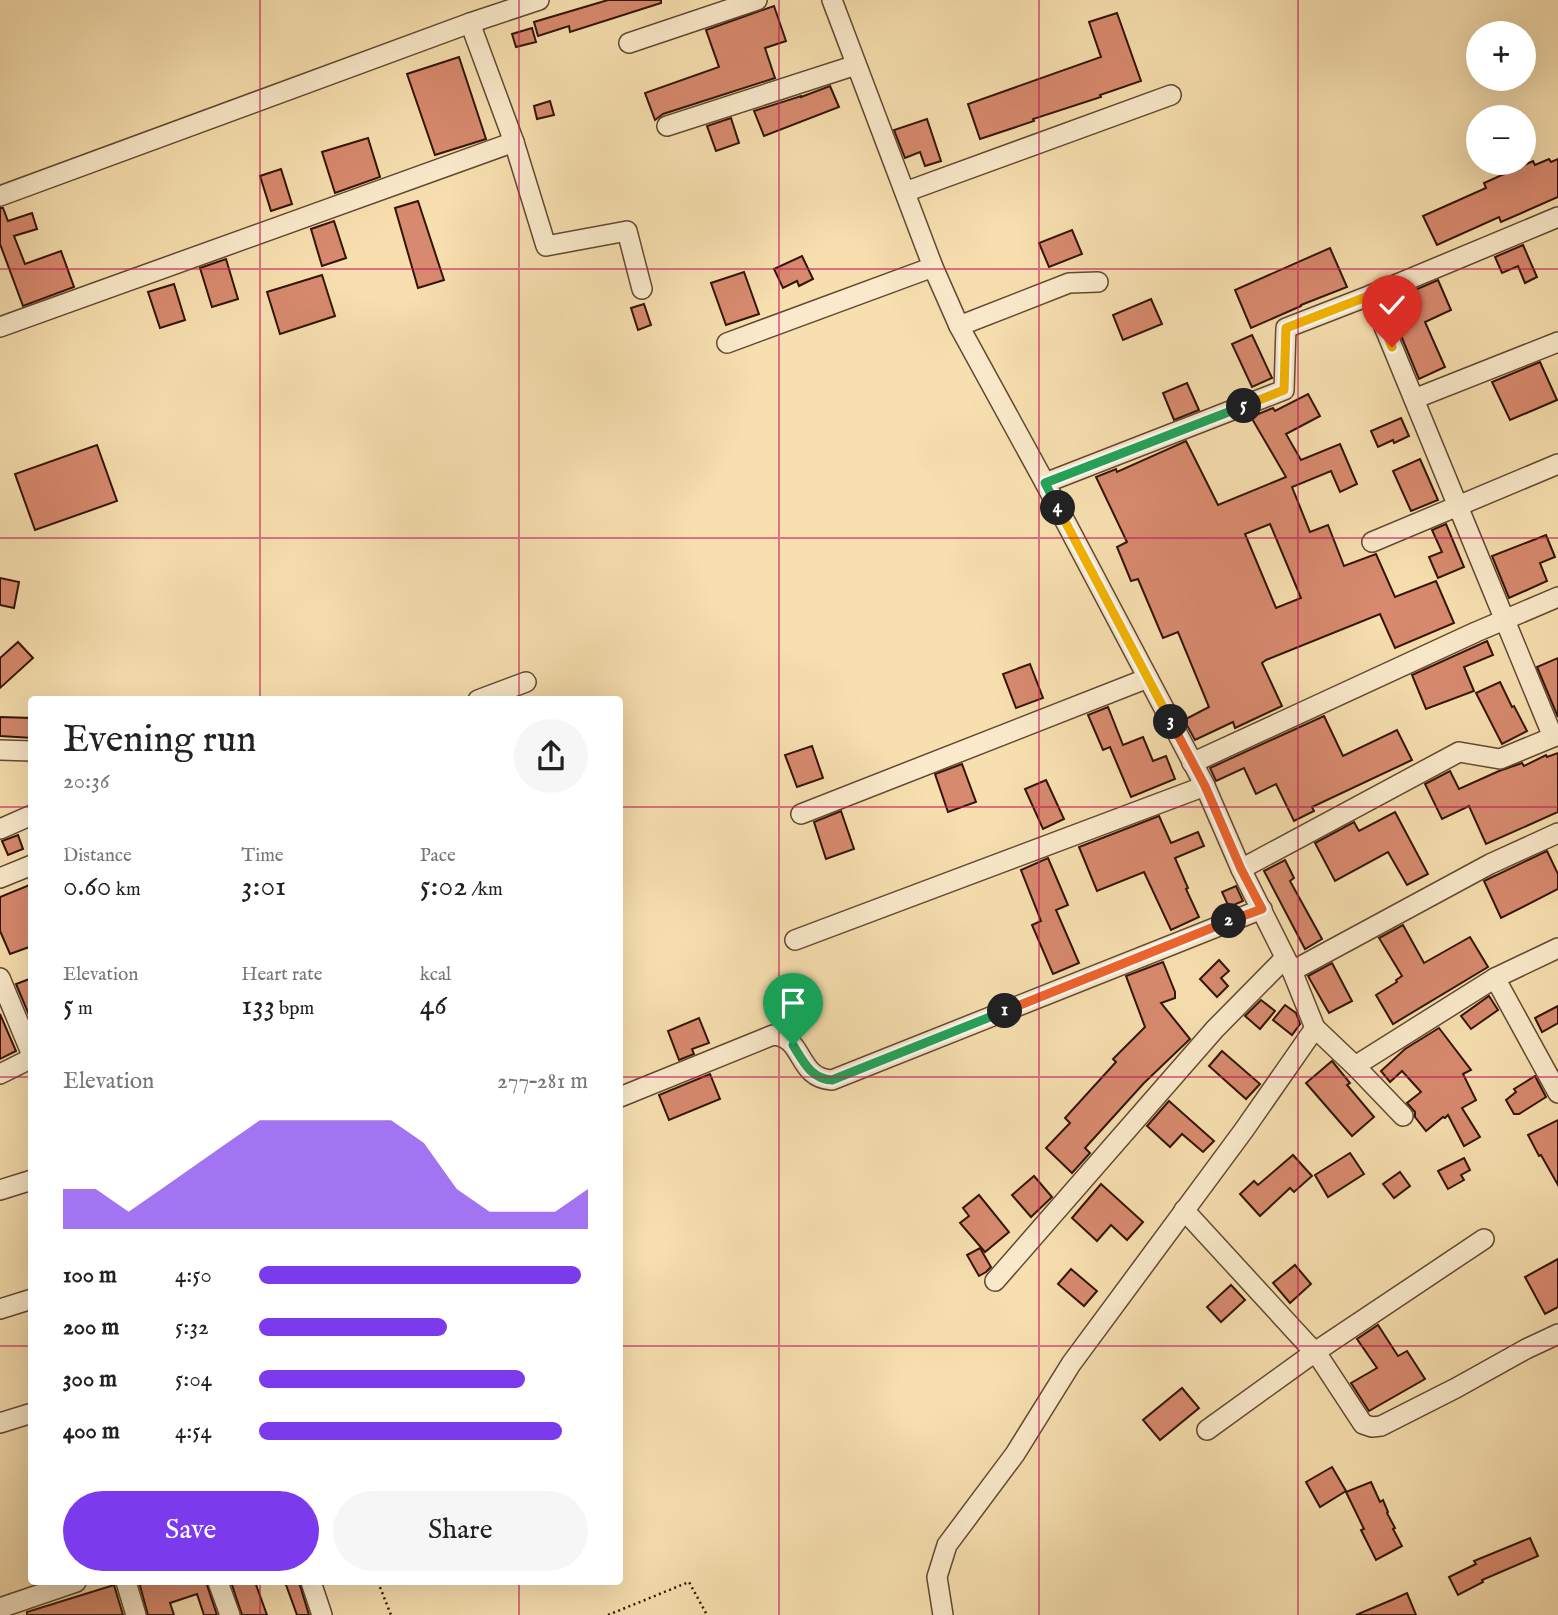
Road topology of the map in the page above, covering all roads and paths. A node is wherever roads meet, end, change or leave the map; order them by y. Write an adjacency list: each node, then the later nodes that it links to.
1 (539, 0): 4 (street)
2 (757, 0): 5 (street)
3 (832, 0): 6 (street)
4 (470, 23): 9 (street); 11 (street)
5 (629, 43)
6 (856, 65): 8 (street); 10 (street)
7 (1171, 96): 10 (street)
8 (667, 127)
9 (514, 142): 15 (street); 18 (street)
10 (905, 192): 13 (street)
11 (0, 196)
12 (1558, 217): 16 (street)
13 (933, 267): 17 (street); 20 (street)
14 (1098, 282): 17 (street)
15 (642, 289)
16 (1371, 295): 21 (street); 23 (street)
17 (959, 326): 23 (street)
18 (0, 327)
19 (1558, 342): 21 (street)
20 (727, 343)
21 (1414, 398): 24 (street)
22 (1558, 464): 24 (street)
23 (1045, 483): 28 (street)
24 (1459, 506): 25 (street); 27 (street)
25 (1372, 542)
26 (1558, 597): 27 (street)
27 (1504, 620): 31 (street); 34 (street)
28 (1148, 678): 34 (street); 36 (street)
29 (526, 682): 30 (street)
30 (489, 696)
31 (1556, 736): 41 (street)
32 (0, 750): 33 (street)
33 (28, 751)
34 (1192, 763): 35 (street)
35 (1205, 786): 41 (street); 44 (street)
36 (801, 814)
37 (28, 817): 38 (street)
38 (0, 829)
39 (1558, 833): 46 (street)
40 (28, 866): 42 (street)
41 (1241, 869): 43 (street)
42 (2, 871)
43 (1262, 909): 46 (street); 55 (street)
44 (795, 940)
45 (1558, 948): 48 (street)
46 (1289, 964): 49 (street); 61 (street)
47 (0, 978): 50 (street)
48 (1494, 978): 52 (street); 54 (street)
49 (1315, 1028): 52 (street); 59 (street)
50 (28, 1047)
51 (28, 1059): 53 (street)
52 (1356, 1066): 56 (street)
53 (0, 1074)
54 (1558, 1093)
55 (623, 1096)
56 (1403, 1116)
57 (28, 1182): 58 (street)
58 (0, 1190)
59 (1184, 1210): 65 (street); 81 (street)
60 (1484, 1239): 65 (street)
61 (995, 1281)
62 (28, 1300): 63 (street)
63 (0, 1309)
64 (1558, 1334): 65 (street)
65 (1315, 1352): 68 (street)
66 (28, 1414): 67 (street)
67 (0, 1423)
68 (1207, 1430)
69 (67, 1585): 74 (street)
70 (127, 1585): 75 (street)
71 (219, 1585): 76 (street)
72 (312, 1585): 77 (street)
73 (379, 1585): 78 (path)
74 (0, 1608)
75 (136, 1615)
76 (230, 1615)
77 (322, 1615)
78 (391, 1615)
79 (608, 1615): 80 (path)
80 (707, 1615)
81 (943, 1615)

